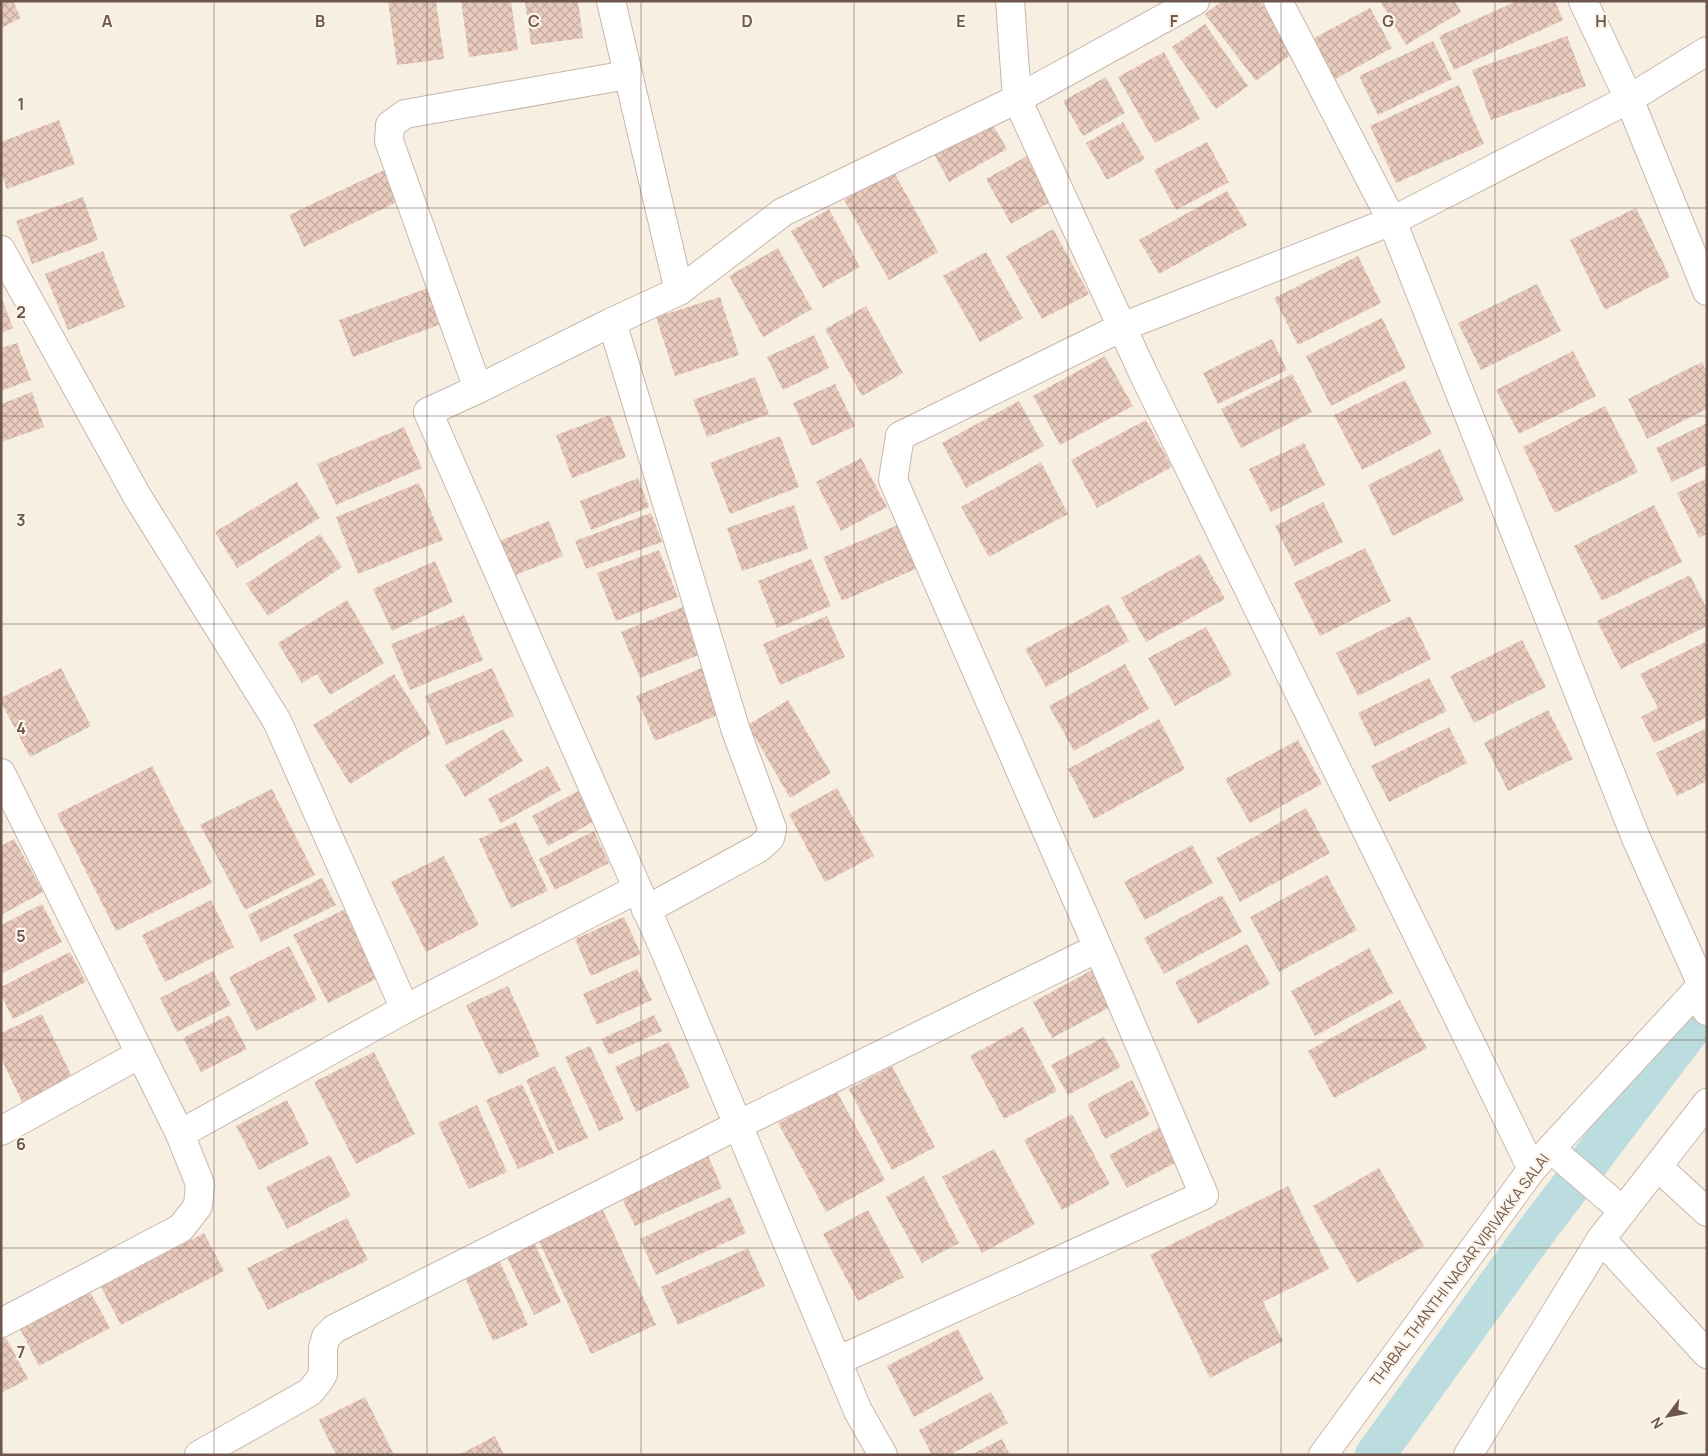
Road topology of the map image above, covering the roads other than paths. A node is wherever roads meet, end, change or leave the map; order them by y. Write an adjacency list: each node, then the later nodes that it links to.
1 (611, 1): 7 (street)
2 (1010, 1): 8 (street)
3 (1195, 1): 8 (street)
4 (1278, 1): 10 (street)
5 (1583, 1): 9 (street)
6 (1707, 51): 9 (street)
7 (627, 74): 12 (street); 16 (street)
8 (1017, 99): 12 (street); 15 (street)
9 (1629, 99): 10 (street); 13 (street)
10 (1392, 221): 15 (street); 20 (street)
11 (1, 250): 21 (street)
12 (679, 291): 14 (street)
13 (1707, 291)
14 (612, 322): 16 (street); 18 (street)
15 (1122, 327): 19 (street); 29 (street)
16 (478, 389): 18 (street)
17 (1, 773): 22 (street)
18 (642, 900): 21 (street); 24 (street)
19 (1098, 948): 24 (street); 35 (street)
20 (1705, 992): 27 (street, THABAL THANTHI NAGAR VIRIVAKKA SALAI)
21 (405, 1009): 26 (street)
22 (140, 1054): 25 (street); 26 (street)
23 (1707, 1104): 28 (street)
24 (738, 1125): 35 (street); 36 (street)
25 (1, 1131)
26 (180, 1134): 33 (street)
27 (1551, 1149): 29 (street, THABAL THANTHI NAGAR VIRIVAKKA SALAI); 30 (street)
28 (1658, 1167): 30 (street); 31 (street)
29 (1532, 1169): 38 (street, THABAL THANTHI NAGAR VIRIVAKKA SALAI)
30 (1623, 1211): 32 (street)
31 (1707, 1212)
32 (1601, 1239): 34 (street); 39 (street)
33 (1, 1323)
34 (1707, 1354)
35 (838, 1361): 37 (street)
36 (199, 1455)
37 (883, 1455)
38 (1323, 1455)
39 (1468, 1455)

